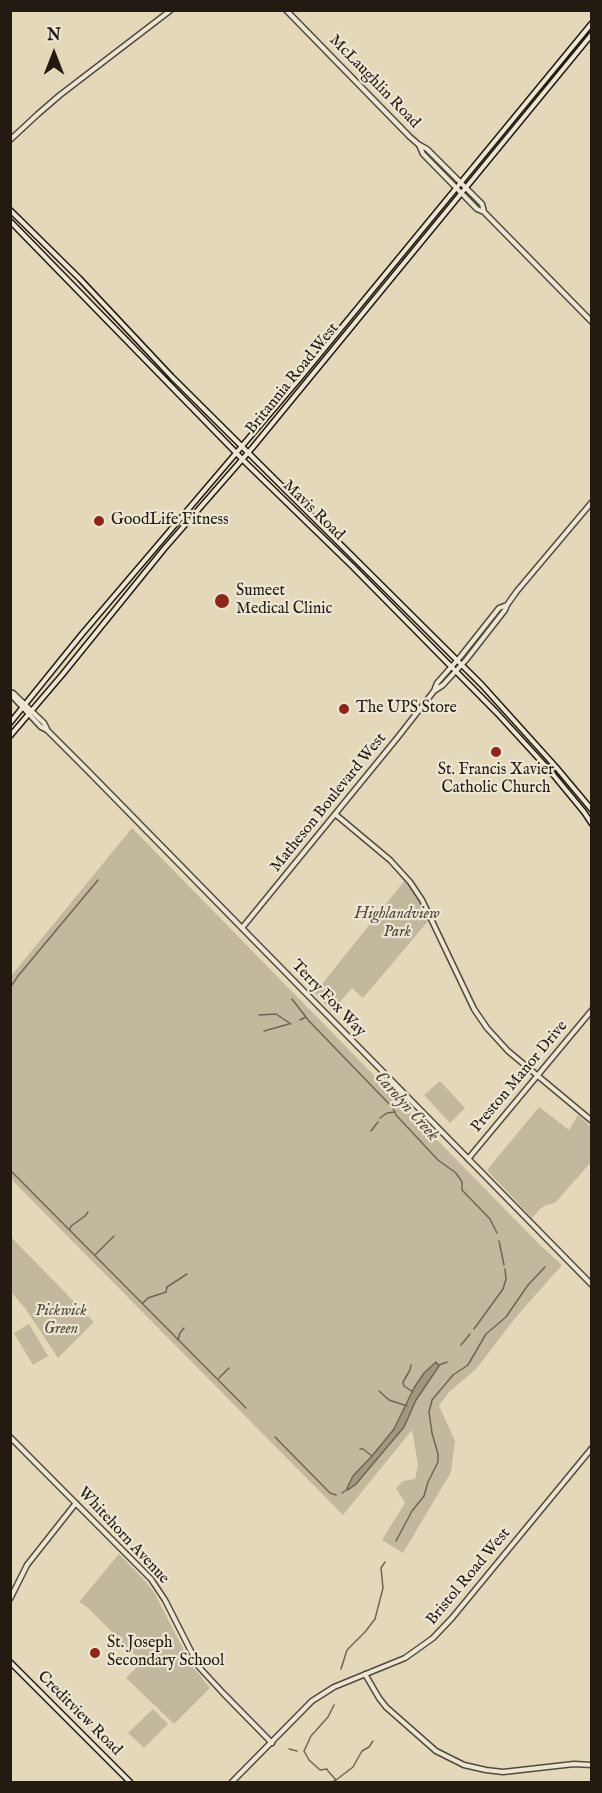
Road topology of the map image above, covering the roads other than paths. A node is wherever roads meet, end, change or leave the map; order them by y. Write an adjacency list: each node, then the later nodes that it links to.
1 (171, 10): 5 (street)
2 (286, 10): 6 (street, McLaughlin Road)
3 (591, 23): 7 (street, Britannia Road West)
4 (591, 34): 9 (street, Britannia Road West)
5 (10, 140)
6 (418, 144): 7 (street, McLaughlin Road); 8 (street, McLaughlin Road)
7 (460, 182): 8 (street, Britannia Road West); 9 (street, McLaughlin Road)
8 (456, 187): 10 (street, McLaughlin Road); 15 (street, Britannia Road West)
9 (466, 188): 10 (street, Britannia Road West); 12 (street, McLaughlin Road)
10 (462, 193): 12 (street, McLaughlin Road); 17 (street, Britannia Road West)
11 (10, 210): 15 (street, Mavis Road)
12 (484, 212): 14 (street, McLaughlin Road)
13 (10, 221): 16 (street, Mavis Road)
14 (591, 322)
15 (242, 446): 16 (street, Britannia Road West); 17 (street, Mavis Road)
16 (237, 452): 18 (street, Mavis Road); 29 (street, Britannia Road West)
17 (248, 452): 18 (street, Britannia Road West); 20 (street, Mavis Road)
18 (243, 459): 21 (street, Mavis Road); 30 (street, Britannia Road West)
19 (591, 502): 22 (street, Matheson Boulevard West)
20 (306, 511): 21 (street); 23 (street, Mavis Road)
21 (300, 516): 25 (street, Mavis Road)
22 (507, 605): 23 (street, Matheson Boulevard West); 24 (street, Matheson Boulevard West)
23 (457, 661): 24 (street, Mavis Road); 25 (street, Matheson Boulevard West)
24 (461, 665): 26 (street, Matheson Boulevard West); 33 (street, Mavis Road)
25 (452, 666): 26 (street, Mavis Road); 28 (street, Matheson Boulevard West)
26 (456, 671): 28 (street, Matheson Boulevard West); 35 (street, Mavis Road)
27 (11, 692): 29 (street, Terry Fox Way)
28 (434, 692): 34 (street, Matheson Boulevard West)
29 (24, 706): 30 (street, Terry Fox Way); 31 (street, Britannia Road West)
30 (31, 712): 32 (street, Britannia Road West); 36 (street, Terry Fox Way)
31 (10, 723)
32 (10, 736)
33 (591, 810)
34 (335, 814): 36 (street, Matheson Boulevard West); 38 (street)
35 (591, 824)
36 (242, 928): 40 (street, Terry Fox Way)
37 (591, 1010): 38 (street, Preston Manor Drive)
38 (537, 1075): 39 (street); 40 (street, Preston Manor Drive)
39 (591, 1121)
40 (468, 1159): 41 (street, Terry Fox Way)
41 (591, 1285)
42 (10, 1437): 44 (street, Whitehorn Avenue)
43 (591, 1448): 47 (street, Bristol Road West)
44 (76, 1503): 45 (street); 48 (street, Whitehorn Avenue)
45 (10, 1599)
46 (10, 1662): 50 (street, Creditview Road)
47 (365, 1674): 48 (street, Bristol Road West); 49 (street)
48 (272, 1743): 51 (street, Bristol Road West)
49 (591, 1766)
50 (130, 1782)
51 (232, 1782)

